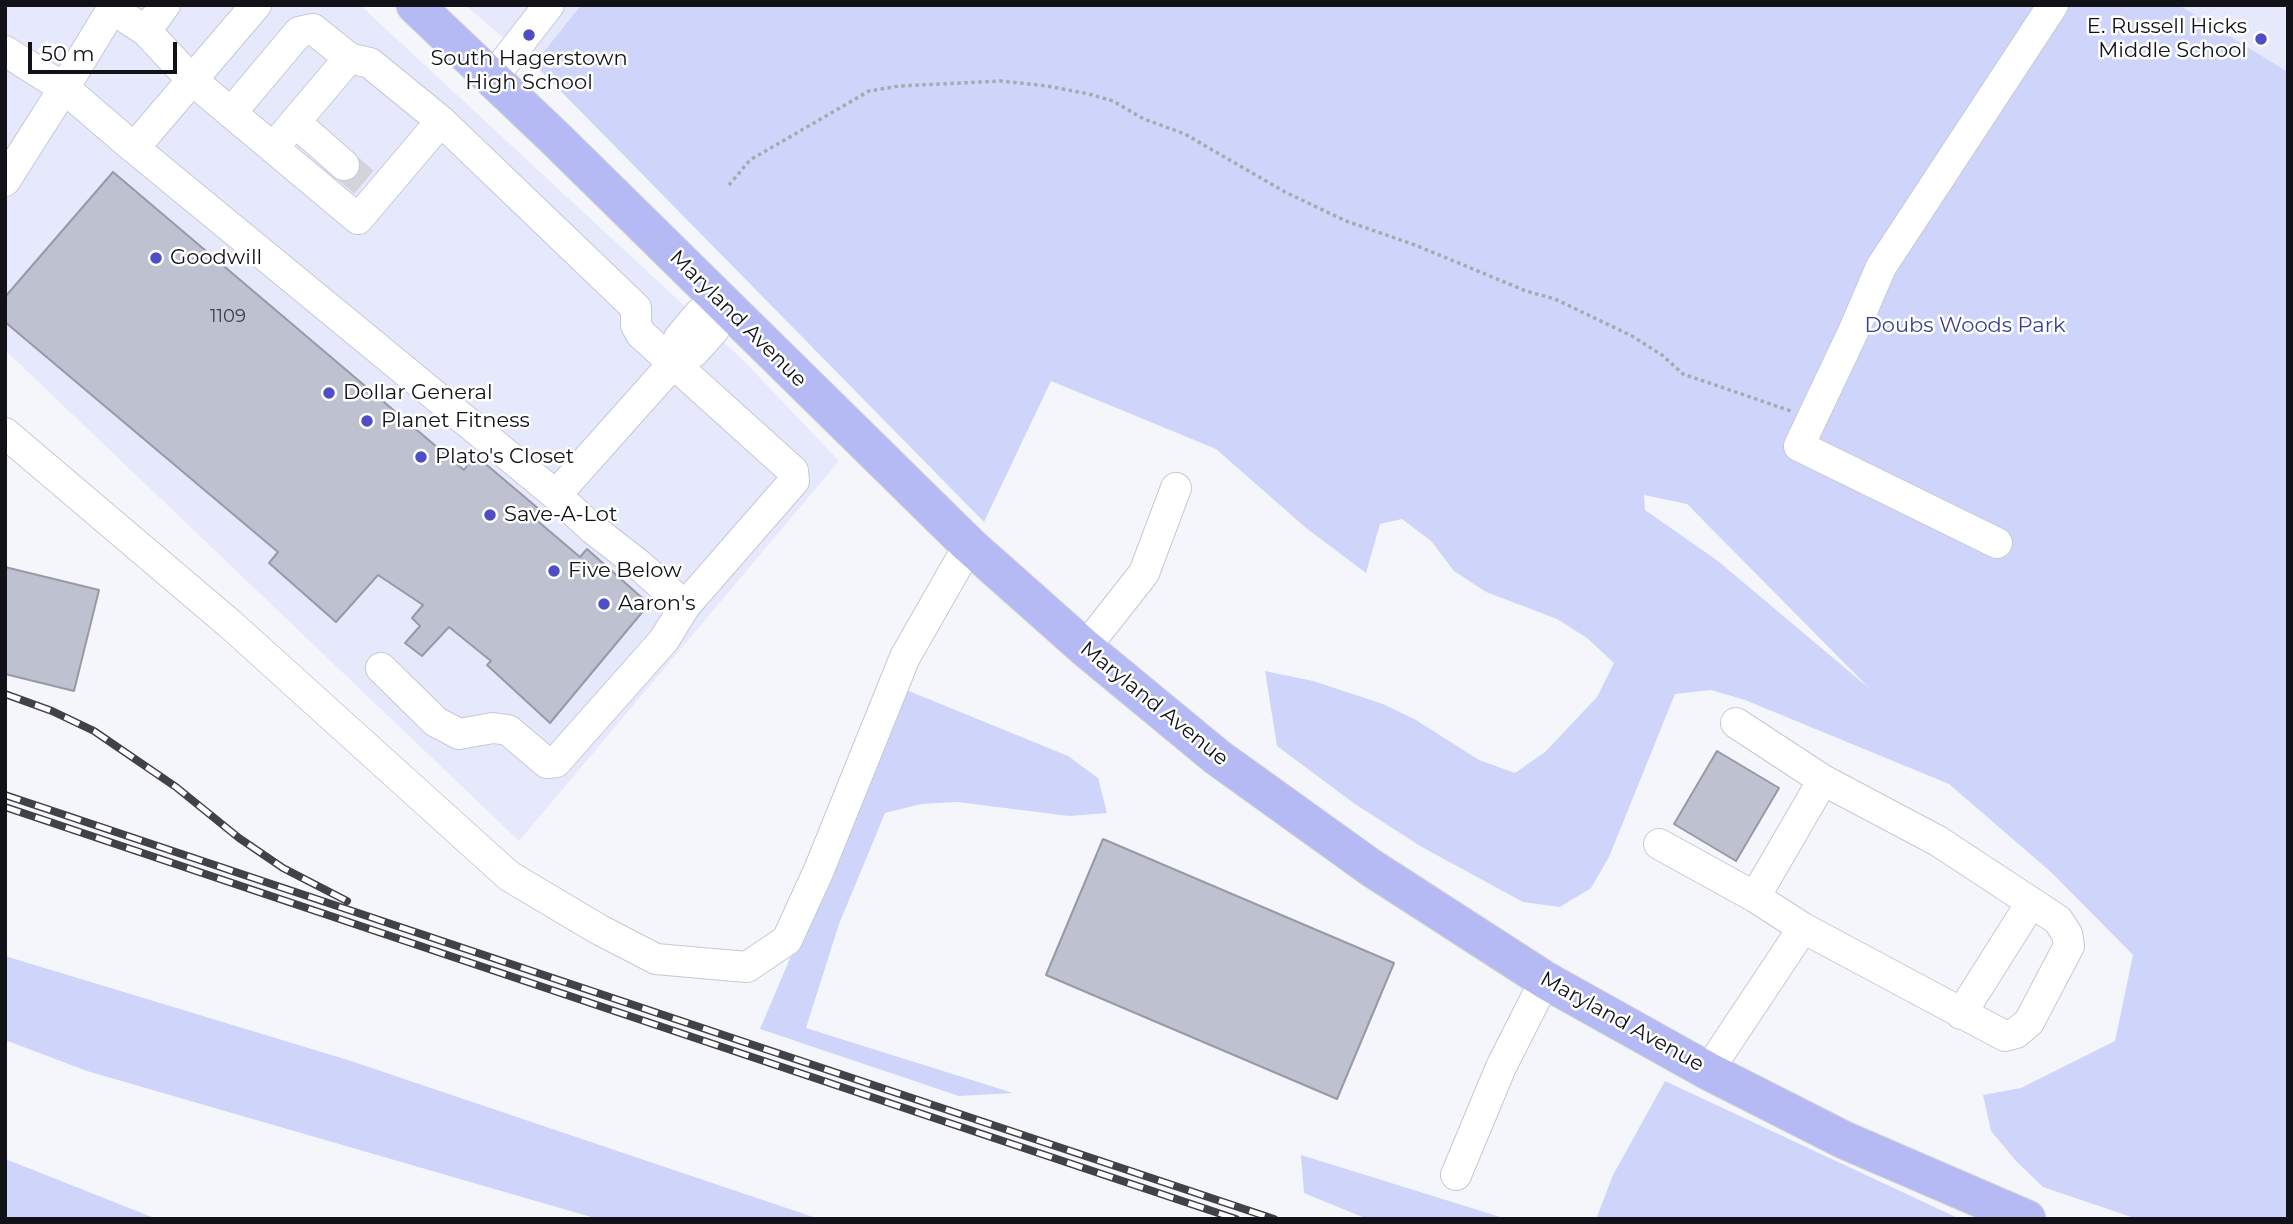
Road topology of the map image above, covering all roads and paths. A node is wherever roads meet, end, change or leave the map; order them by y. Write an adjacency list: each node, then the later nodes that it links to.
1 (165, 5): 7 (lane)
2 (256, 5): 11 (lane)
3 (415, 5): 10 (main road, Maryland Avenue)
4 (549, 5): 10 (lane)
5 (2053, 5): 23 (lane)
6 (110, 7): 7 (lane); 12 (lane)
7 (146, 31): 11 (lane)
8 (5, 51): 12 (lane)
9 (349, 58): 13 (lane); 14 (lane); 15 (lane)
10 (493, 77): 21 (main road, Maryland Avenue)
11 (192, 80): 13 (lane); 16 (lane)
12 (64, 88): 16 (lane); 19 (lane)
13 (230, 113): 17 (lane)
14 (441, 121): 18 (lane); 22 (lane)
15 (295, 122): 17 (lane); 18 (lane)
16 (134, 148): 26 (lane)
17 (273, 148): 18 (lane)
18 (362, 180)
19 (5, 181)
20 (729, 185): 23 (path)
21 (723, 303): 22 (lane); 28 (main road, Maryland Avenue)
22 (675, 361): 26 (lane); 29 (lane)
23 (1812, 421): 27 (lane)
24 (5, 433): 28 (lane)
25 (1176, 488): 30 (lane)
26 (556, 495): 29 (lane)
27 (1997, 543)
28 (969, 545): 30 (main road, Maryland Avenue)
29 (685, 606): 31 (lane)
30 (1085, 649): 38 (main road, Maryland Avenue)
31 (381, 668)
32 (1736, 723): 33 (lane)
33 (1823, 780): 35 (lane); 36 (lane)
34 (1659, 844): 35 (lane)
35 (1755, 897): 37 (lane)
36 (2031, 902): 39 (lane); 39 (lane)
37 (1803, 928): 39 (lane); 40 (lane)
38 (1545, 980): 40 (main road, Maryland Avenue); 41 (lane)
39 (1961, 1014)
40 (1708, 1071): 42 (main road, Maryland Avenue)
41 (1455, 1175)
42 (2027, 1219)

